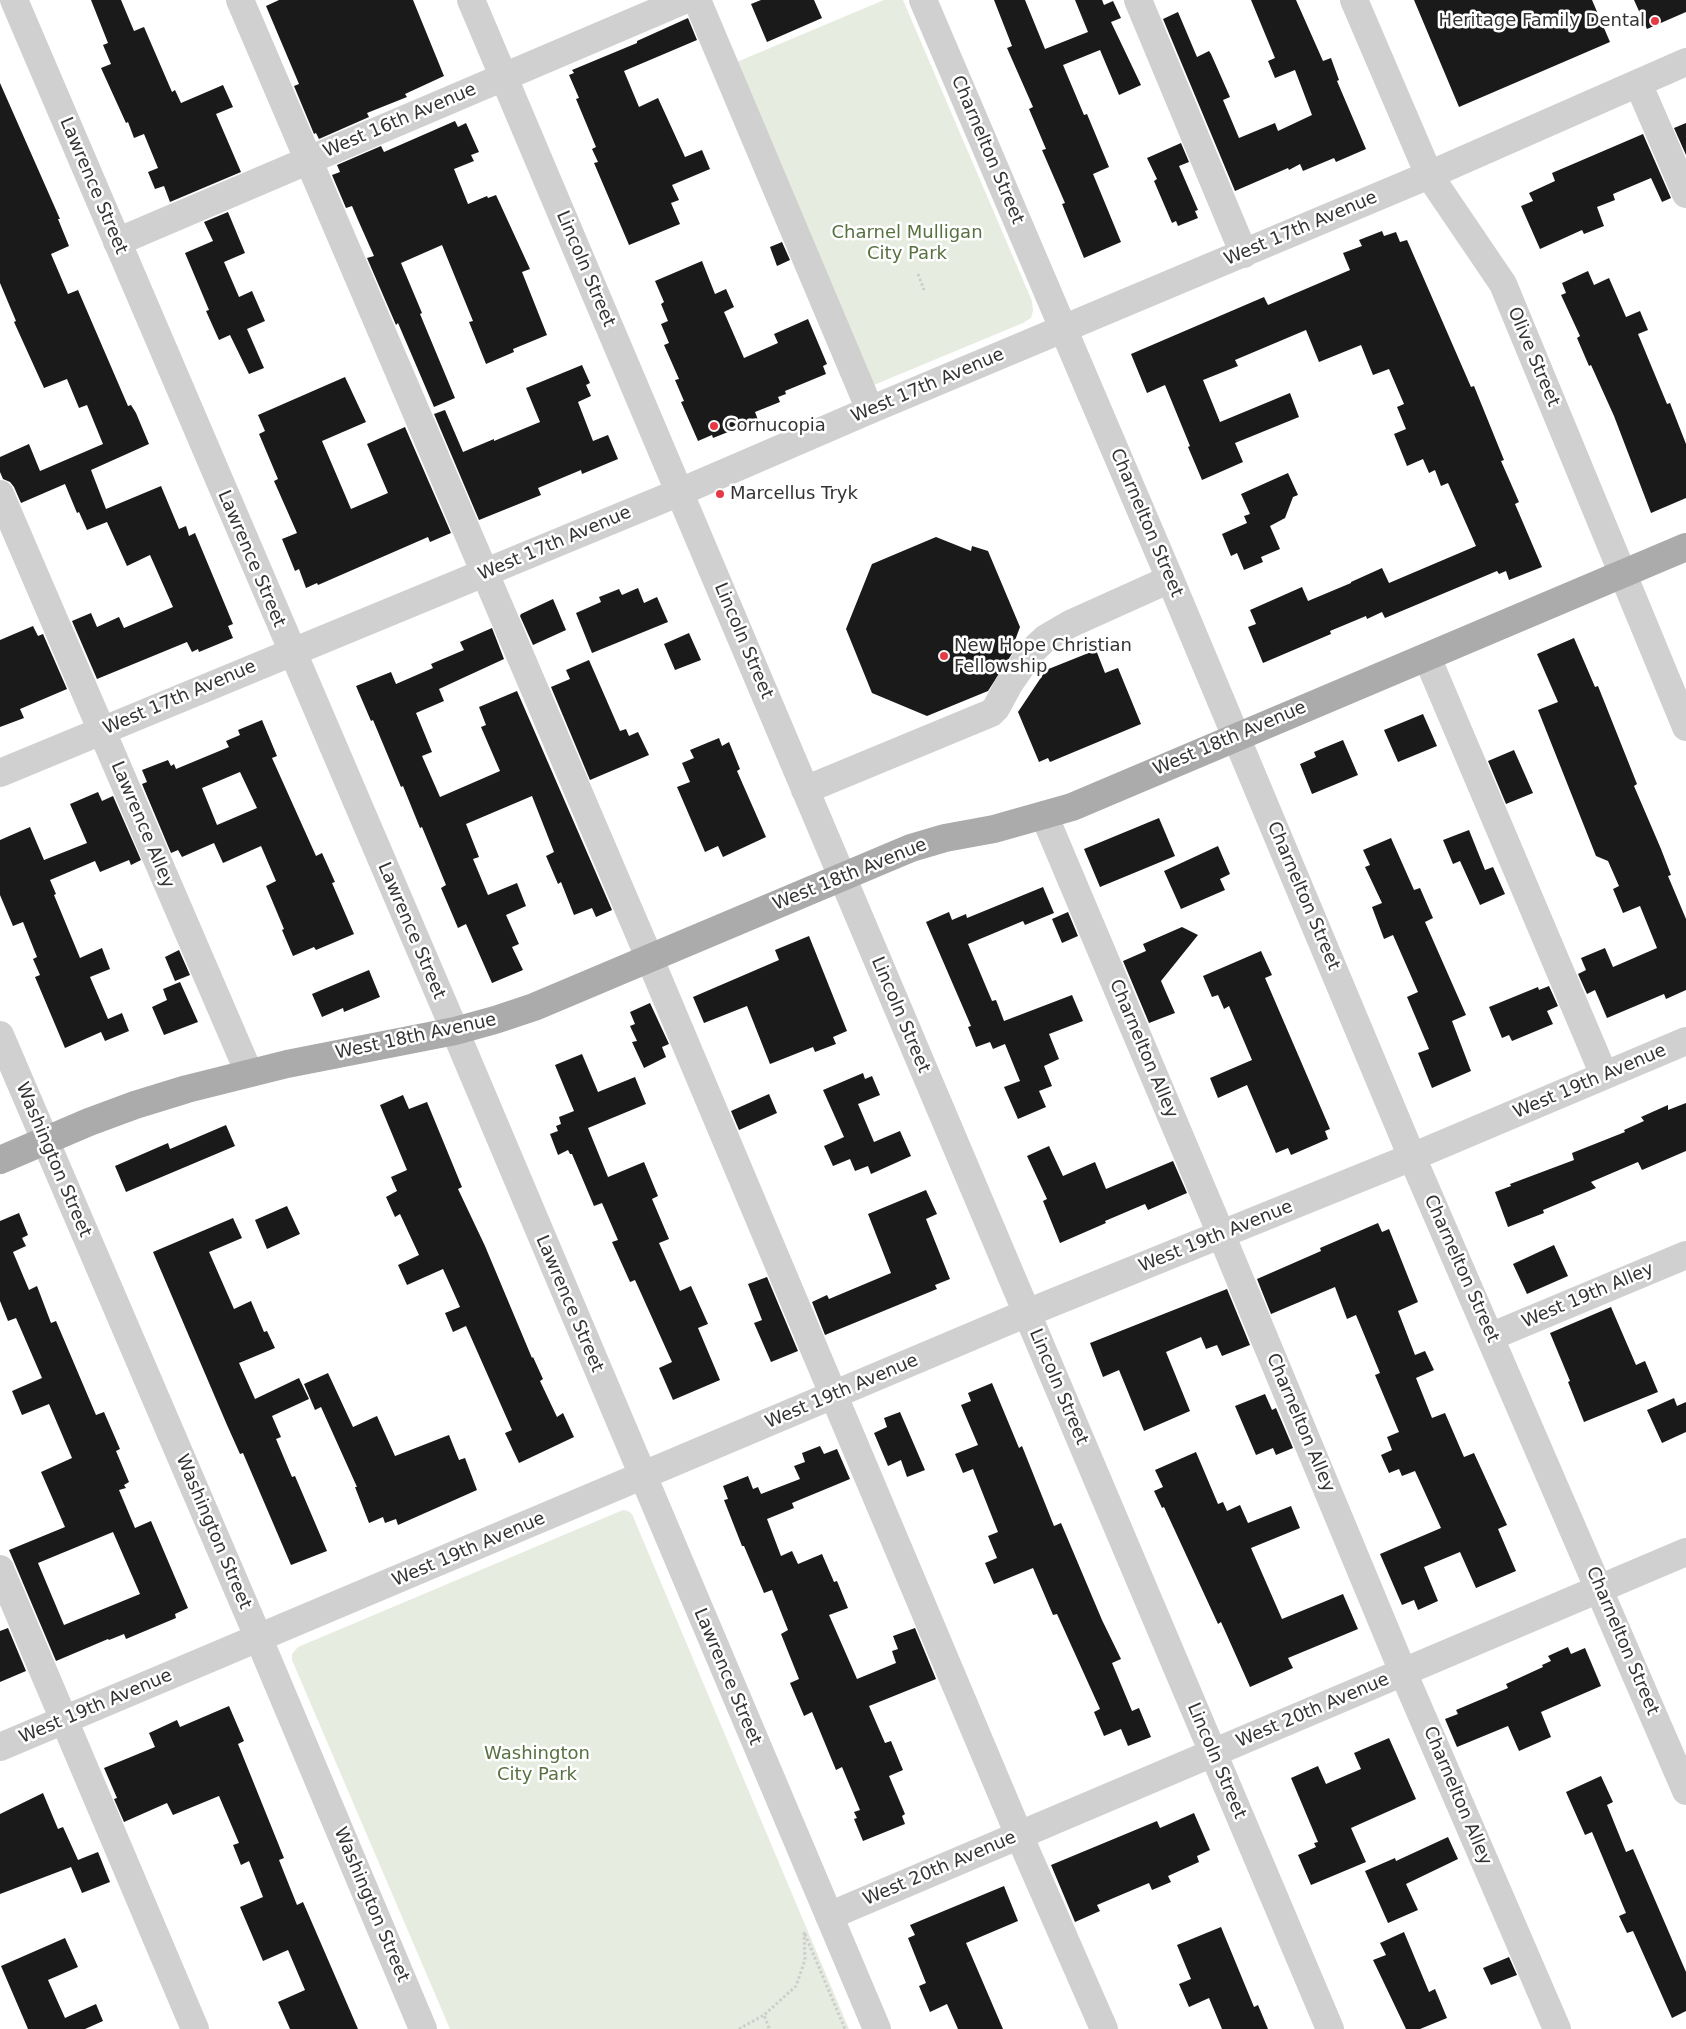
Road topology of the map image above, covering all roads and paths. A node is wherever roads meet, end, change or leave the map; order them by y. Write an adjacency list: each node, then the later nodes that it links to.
1 (14, 0): 15 (street, Lawrence Street)
2 (240, 0): 12 (street)
3 (471, 0): 10 (street, Lincoln Street)
4 (684, 0): 10 (street, West 16th Avenue)
5 (697, 0): 20 (street)
6 (923, 0): 19 (street, Charnelton Street)
7 (1138, 0): 16 (street)
8 (1354, 0): 13 (street, Olive Street)
9 (1686, 62): 11 (street, West 17th Avenue)
10 (504, 77): 12 (street, West 16th Avenue); 21 (street, Lincoln Street)
11 (1638, 83): 13 (street, West 17th Avenue); 14 (street)
12 (307, 160): 15 (street, West 16th Avenue); 24 (street)
13 (1429, 175): 16 (street, West 17th Avenue); 25 (street, Olive Street)
14 (1686, 194)
15 (117, 242): 27 (street, Lawrence Street)
16 (1244, 254): 19 (street, West 17th Avenue)
17 (918, 274): 18 (path)
18 (924, 290)
19 (1064, 329): 20 (street, West 17th Avenue); 26 (street, Charnelton Street)
20 (870, 410): 21 (street, West 17th Avenue)
21 (680, 492): 24 (street, West 17th Avenue); 33 (street, Lincoln Street)
22 (0, 494): 30 (street, Lawrence Alley)
23 (1686, 547): 25 (main road, West 18th Avenue)
24 (486, 573): 27 (street, West 17th Avenue); 36 (street)
25 (1624, 573): 28 (main road, West 18th Avenue); 29 (street, Olive Street)
26 (1170, 579): 31 (street, Charnelton Street); 33 (street)
27 (291, 652): 30 (street, West 17th Avenue); 37 (street, Lawrence Street)
28 (1427, 657): 31 (main road, West 18th Avenue); 41 (street)
29 (1686, 727)
30 (102, 730): 32 (street, West 17th Avenue); 40 (street, Lawrence Alley)
31 (1237, 736): 34 (main road, West 18th Avenue); 43 (street, Charnelton Street)
32 (0, 773)
33 (805, 790): 35 (street, Lincoln Street)
34 (1044, 816): 35 (main road, West 18th Avenue); 45 (street, Charnelton Alley)
35 (842, 876): 36 (main road, West 18th Avenue); 47 (street, Lincoln Street)
36 (650, 957): 37 (main road, West 18th Avenue); 49 (street)
37 (455, 1032): 40 (main road, West 18th Avenue); 50 (street, Lawrence Street)
38 (0, 1036): 42 (street, Washington Street)
39 (1686, 1041): 41 (street, West 19th Avenue)
40 (249, 1073): 42 (main road, West 18th Avenue)
41 (1604, 1075): 43 (street, West 19th Avenue)
42 (44, 1141): 44 (main road, West 18th Avenue); 54 (street, Washington Street)
43 (1412, 1157): 45 (street, West 19th Avenue); 48 (street, Charnelton Street)
44 (0, 1160)
45 (1221, 1234): 47 (street, West 19th Avenue); 55 (street, Charnelton Alley)
46 (1686, 1255): 48 (street, West 19th Alley)
47 (1027, 1313): 49 (street, West 19th Avenue); 58 (street, Lincoln Street)
48 (1490, 1337): 53 (street, Charnelton Street)
49 (834, 1396): 50 (street, West 19th Avenue); 60 (street)
50 (641, 1476): 54 (street, West 19th Avenue); 61 (street, Lawrence Street)
51 (1686, 1552): 53 (street, West 20th Avenue)
52 (0, 1569): 56 (street)
53 (1599, 1589): 55 (street, West 20th Avenue); 59 (street, Charnelton Street)
54 (259, 1639): 56 (street, West 19th Avenue); 65 (street, Washington Street)
55 (1404, 1672): 58 (street, West 20th Avenue); 71 (street, Charnelton Alley)
56 (65, 1720): 57 (street, West 19th Avenue); 64 (street)
57 (0, 1748)
58 (1212, 1753): 60 (street, West 20th Avenue); 70 (street, Lincoln Street)
59 (1686, 1791)
60 (1019, 1835): 61 (street, West 20th Avenue); 69 (street)
61 (829, 1916): 68 (street, Lawrence Street)
62 (764, 2015): 63 (path); 66 (path); 67 (path)
63 (769, 2028)
64 (196, 2029)
65 (424, 2029)
66 (739, 2029)
67 (845, 2029)
68 (876, 2029)
69 (1104, 2029)
70 (1330, 2029)
71 (1556, 2029)

